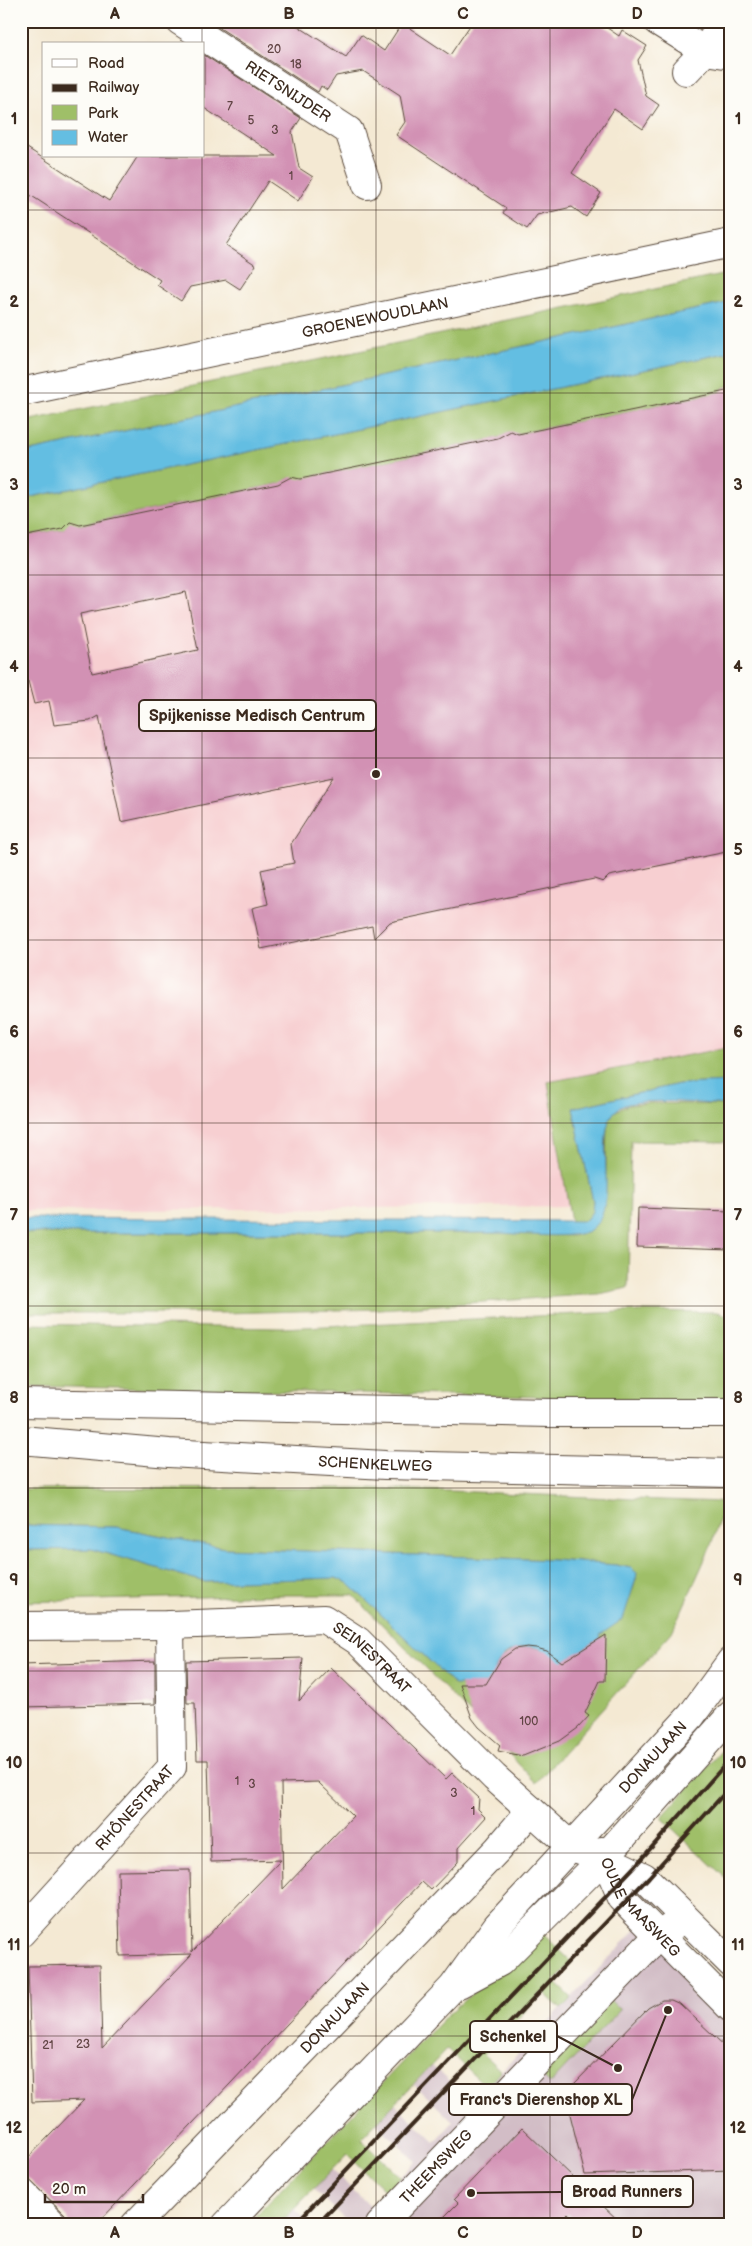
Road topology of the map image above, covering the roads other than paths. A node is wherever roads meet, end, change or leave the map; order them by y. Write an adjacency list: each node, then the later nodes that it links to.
1 (180, 21): 6 (street, RIETSNIJDER)
2 (657, 21): 4 (street)
3 (724, 21): 4 (street)
4 (718, 53): 5 (street)
5 (686, 71)
6 (367, 185)
7 (731, 243): 8 (street, GROENEWOUDLAAN)
8 (21, 392)
9 (21, 1403): 10 (street)
10 (731, 1413)
11 (21, 1440): 12 (street, SCHENKELWEG)
12 (726, 1475)
13 (170, 1624): 14 (street, SEINESTRAAT); 17 (street, SEINESTRAAT); 22 (street, RHÔNESTRAAT)
14 (21, 1626)
15 (731, 1662): 18 (street, DONAULAAN)
16 (731, 1715): 20 (street, DONAULAAN)
17 (531, 1810): 19 (street, SEINESTRAAT); 29 (street, DONAULAAN)
18 (606, 1811): 19 (street, DONAULAAN); 20 (street)
19 (572, 1847): 20 (street); 25 (street, DONAULAAN)
20 (604, 1858): 21 (street, OUDE MAASWEG); 23 (street, OUDE MAASWEG); 25 (street, DONAULAAN)
21 (684, 1918): 23 (street, THEEMSWEG); 24 (street, OUDE MAASWEG)
22 (21, 1933)
23 (658, 1936): 26 (street, OUDE MAASWEG); 31 (street, THEEMSWEG)
24 (731, 1963)
25 (453, 1987): 30 (street, DONAULAAN)
26 (731, 2008)
27 (21, 2192): 28 (street)
28 (54, 2225)
29 (135, 2225)
30 (226, 2225)
31 (380, 2225)

